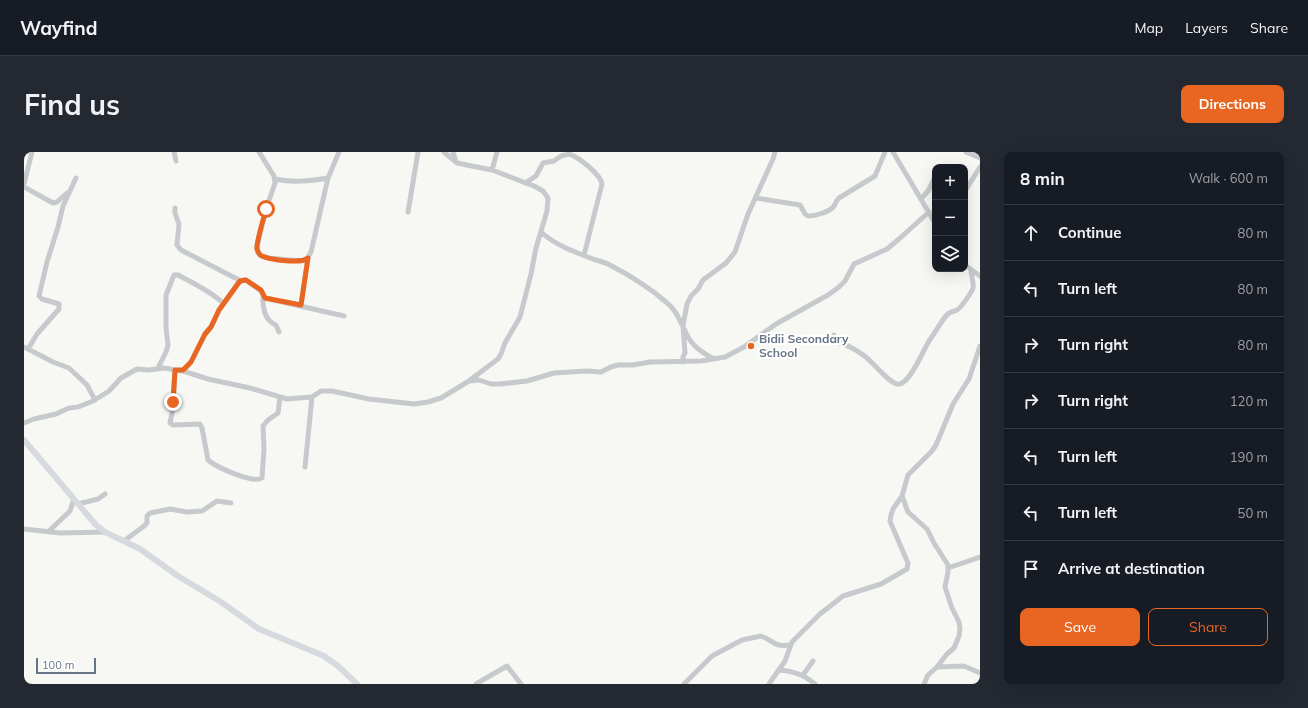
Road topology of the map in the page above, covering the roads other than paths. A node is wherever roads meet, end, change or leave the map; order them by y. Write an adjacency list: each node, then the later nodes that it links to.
1 (32, 152): 24 (street)
2 (174, 152): 15 (street)
3 (259, 152): 21 (street)
4 (339, 152): 20 (street)
5 (418, 152): 30 (street)
6 (444, 152): 16 (street)
7 (453, 152): 16 (street)
8 (497, 152): 18 (street)
9 (775, 152): 27 (street)
10 (885, 152): 27 (street)
11 (893, 152): 28 (street)
12 (966, 152): 14 (street)
13 (563, 154): 22 (street); 34 (street)
14 (980, 158)
15 (176, 161)
16 (456, 162): 18 (street)
17 (980, 167): 25 (street)
18 (492, 170): 22 (street)
19 (76, 178): 26 (street)
20 (328, 178): 21 (street); 35 (street)
21 (275, 179): 35 (street)
22 (525, 183): 33 (street)
23 (932, 183): 28 (street)
24 (24, 186): 26 (street)
25 (968, 186)
26 (69, 192): 47 (street)
27 (756, 198): 43 (street)
28 (921, 199): 31 (street)
29 (175, 208): 38 (street)
30 (408, 212)
31 (929, 212): 32 (street); 48 (street)
32 (932, 218)
33 (541, 232): 34 (street); 53 (street)
34 (584, 255): 43 (street)
35 (308, 258): 41 (street)
36 (970, 270): 37 (street); 45 (street)
37 (980, 276)
38 (241, 281): 39 (street); 40 (street)
39 (263, 296): 41 (street); 44 (street)
40 (223, 303): 50 (street); 52 (street)
41 (301, 305): 42 (street)
42 (344, 316)
43 (683, 326): 48 (street); 49 (street)
44 (279, 332)
45 (834, 335)
46 (980, 346): 61 (street)
47 (26, 348): 56 (street)
48 (714, 359): 49 (street)
49 (683, 362): 53 (street)
50 (158, 368): 51 (street); 56 (street)
51 (175, 370): 52 (street); 54 (street)
52 (183, 370): 54 (street)
53 (469, 380): 55 (street)
54 (280, 397): 55 (street)
55 (312, 397): 59 (street)
56 (95, 400): 57 (street)
57 (24, 424)
58 (24, 440): 62 (main road)
59 (305, 467)
60 (105, 494): 62 (street)
61 (902, 496): 69 (street); 70 (street)
62 (76, 501): 65 (street); 66 (main road)
63 (231, 504): 67 (street)
64 (24, 529): 65 (street)
65 (48, 532): 66 (street)
66 (105, 532): 67 (main road)
67 (124, 541): 76 (main road)
68 (980, 557): 69 (street)
69 (948, 568): 72 (street)
70 (790, 645): 73 (street); 79 (street)
71 (813, 661): 75 (street)
72 (937, 667): 74 (street); 82 (street)
73 (780, 670): 75 (street); 80 (street)
74 (980, 673)
75 (803, 675): 81 (street)
76 (357, 684)
77 (476, 684): 78 (street)
78 (522, 684)
79 (684, 684)
80 (769, 684)
81 (815, 684)
82 (924, 684)

